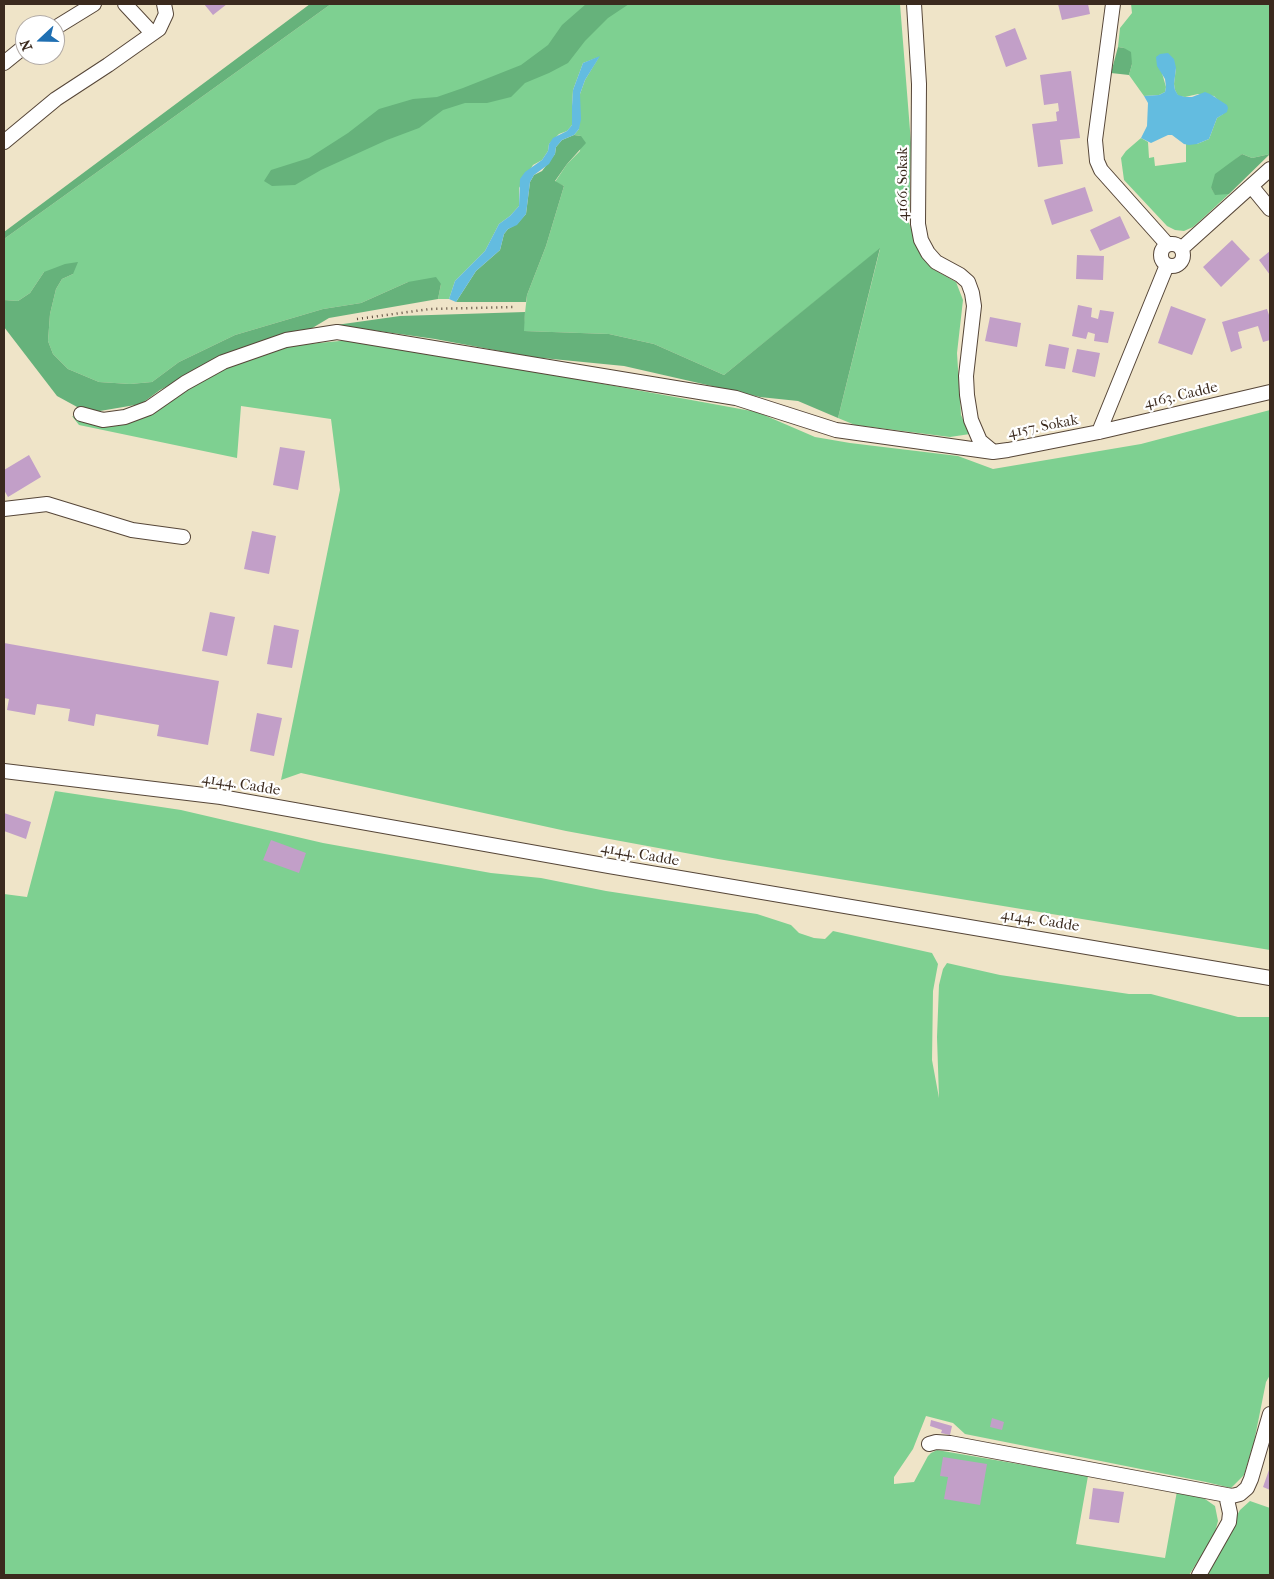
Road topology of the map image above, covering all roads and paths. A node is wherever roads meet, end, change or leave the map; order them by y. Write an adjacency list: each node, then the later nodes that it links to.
1 (94, 4): 6 (street)
2 (125, 4): 7 (street)
3 (164, 4): 7 (street)
4 (914, 4): 22 (street, 4166. Sokak)
5 (1113, 4): 14 (street)
6 (65, 22)
7 (152, 33): 10 (street)
8 (15, 54): 9 (street)
9 (4, 63)
10 (4, 142)
11 (1270, 169): 12 (street)
12 (1252, 187): 13 (street); 15 (street)
13 (1270, 209)
14 (1167, 244): 15 (street); 16 (street)
15 (1181, 248): 16 (street)
16 (1167, 265): 21 (street)
17 (516, 307): 18 (path)
18 (356, 320)
19 (1270, 392): 21 (street, 4163. Cadde)
20 (81, 414): 22 (street, 4157. Sokak)
21 (1099, 432): 22 (street, 4157. Sokak)
22 (993, 452)
23 (4, 510): 24 (street)
24 (183, 537)
25 (4, 771): 26 (street, 4144. Cadde)
26 (1270, 978)
27 (1270, 1414): 29 (street)
28 (929, 1444): 29 (street)
29 (1226, 1495): 30 (street)
30 (1199, 1575)

